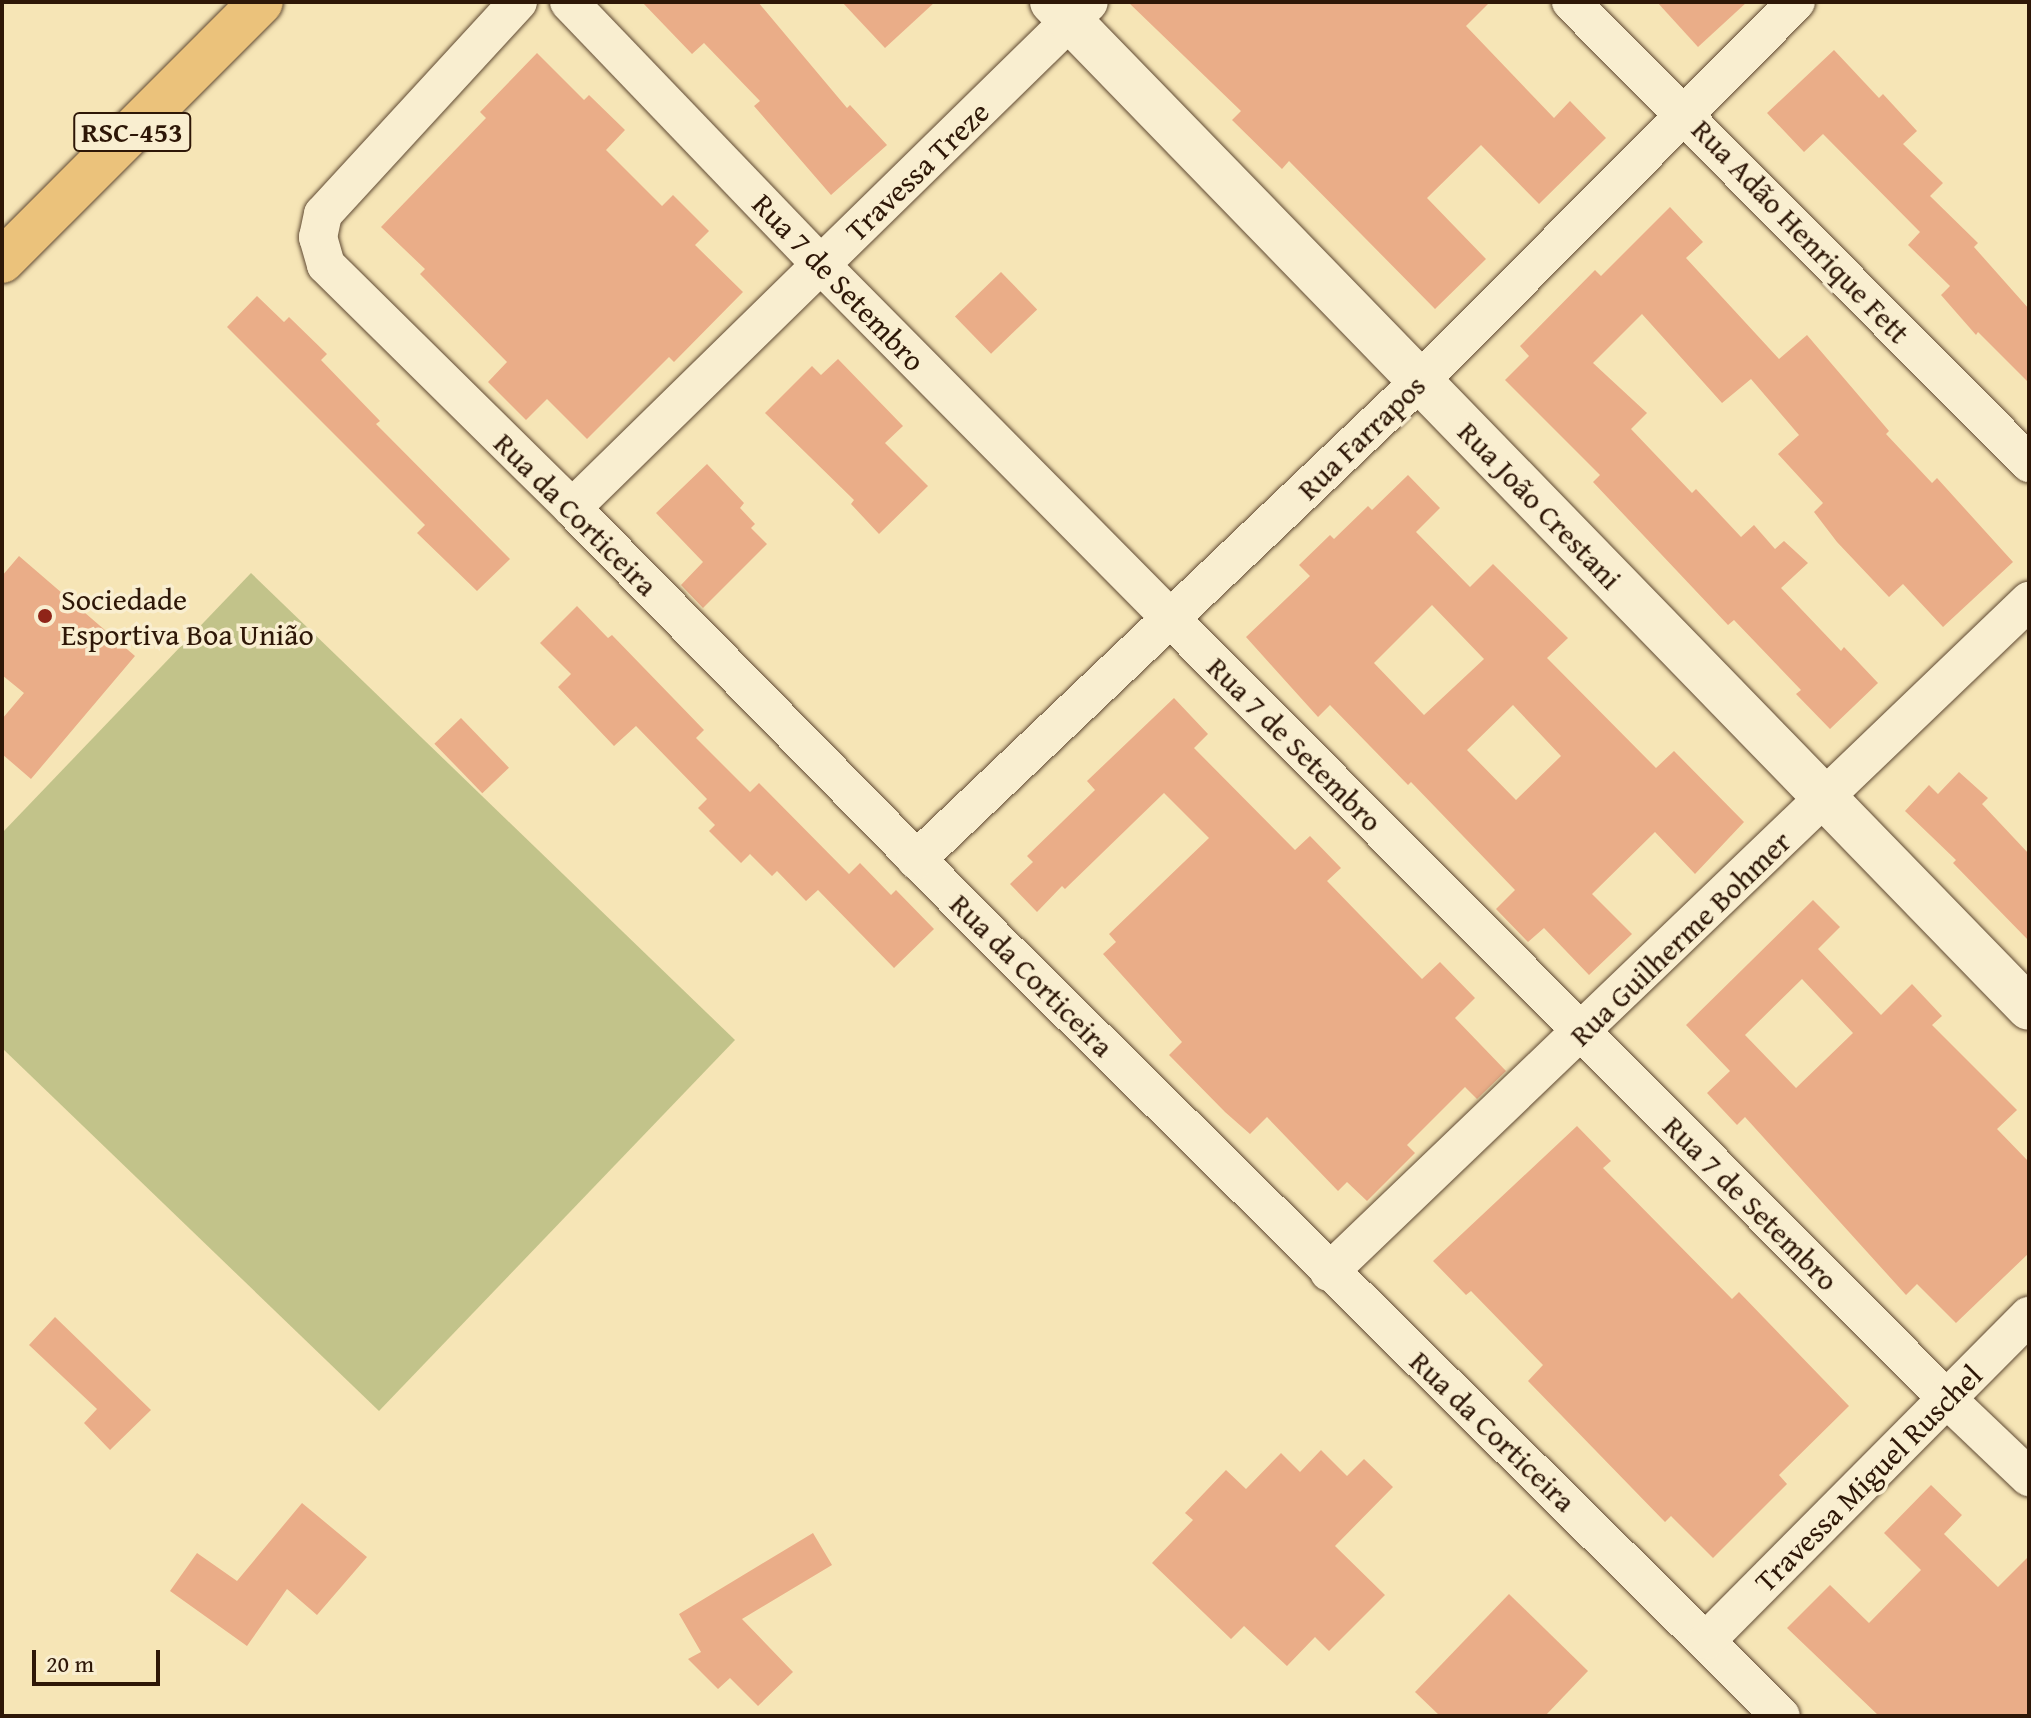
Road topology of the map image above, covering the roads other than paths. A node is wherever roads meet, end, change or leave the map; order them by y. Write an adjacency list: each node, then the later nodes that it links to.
1 (261, 2): 8 (highway, RSC-453)
2 (518, 2): 12 (street, Rua da Corticeira)
3 (569, 2): 9 (street, Rua 7 de Setembro)
4 (1571, 2): 7 (street, Rua Adão Henrique Fett)
5 (1796, 2): 7 (street, Rua Farrapos)
6 (1071, 8): 9 (street, Travessa Treze); 10 (street, Rua João Crestani)
7 (1684, 112): 10 (street, Rua Farrapos); 11 (street, Rua Adão Henrique Fett)
8 (2, 261)
9 (821, 265): 12 (street, Travessa Treze); 14 (street, Rua 7 de Setembro)
10 (1419, 382): 14 (street, Rua Farrapos); 15 (street, Rua João Crestani)
11 (2029, 463)
12 (572, 508): 16 (street, Rua da Corticeira)
13 (2029, 601): 15 (street, Rua Guilherme Bohmer)
14 (1170, 618): 16 (street, Rua Farrapos); 18 (street, Rua 7 de Setembro)
15 (1827, 797): 17 (street, Rua João Crestani); 18 (street, Rua Guilherme Bohmer)
16 (916, 860): 19 (street, Rua da Corticeira)
17 (2029, 1008)
18 (1582, 1033): 19 (street, Rua Guilherme Bohmer); 21 (street, Rua 7 de Setembro)
19 (1329, 1272): 23 (street, Rua da Corticeira)
20 (2029, 1316): 21 (street, Travessa Miguel Ruschel)
21 (1946, 1398): 22 (street, Rua 7 de Setembro); 23 (street, Travessa Miguel Ruschel)
22 (2029, 1477)
23 (1707, 1640): 24 (street, Rua da Corticeira)
24 (1781, 1716)

